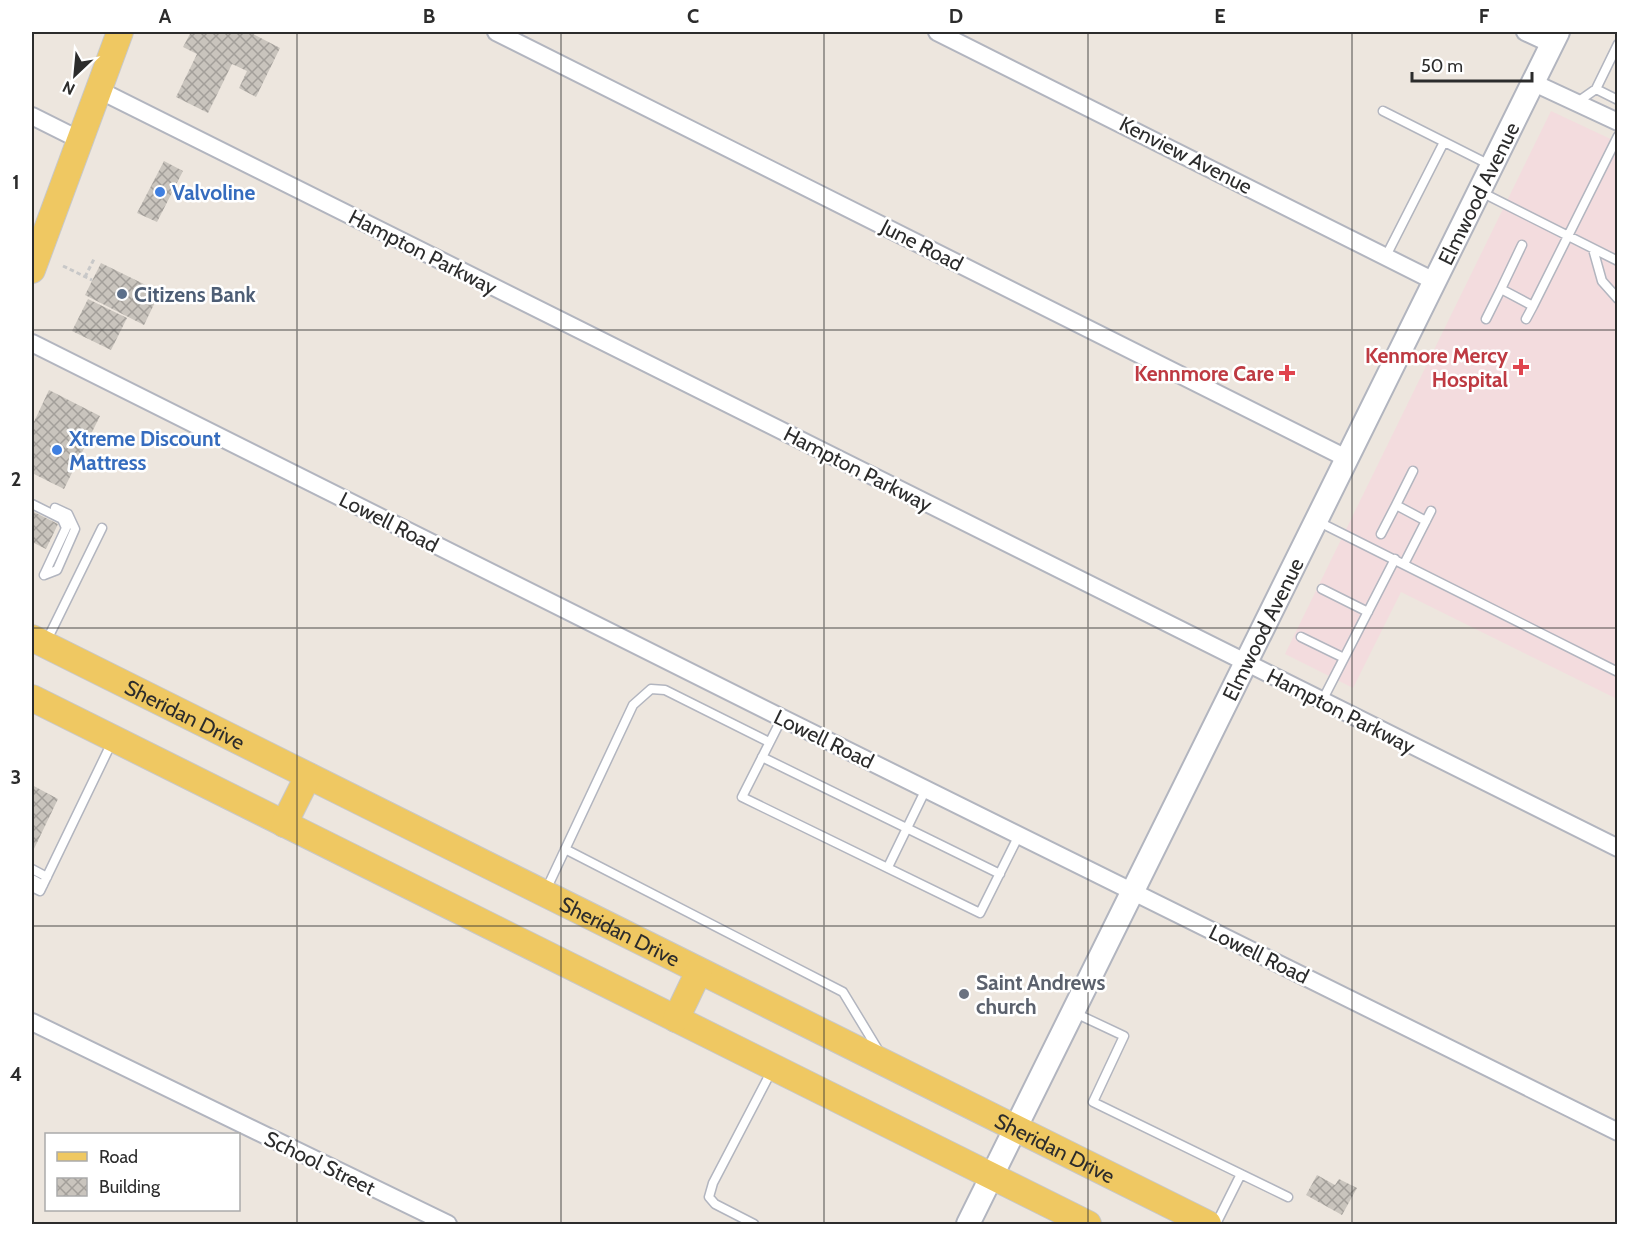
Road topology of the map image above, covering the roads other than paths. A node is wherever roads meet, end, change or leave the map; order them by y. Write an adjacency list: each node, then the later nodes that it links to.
1 (120, 32): 9 (main road)
2 (496, 32): 33 (street, June Road)
3 (937, 32): 23 (street, Kenview Avenue)
4 (1525, 32): 5 (street)
5 (1554, 38): 7 (street, Elmwood Avenue)
6 (1617, 44): 8 (lane)
7 (1532, 82): 11 (street); 18 (street, Elmwood Avenue)
8 (1596, 89): 10 (lane); 11 (lane)
9 (99, 90): 16 (main road); 50 (street, Hampton Parkway)
10 (1617, 100)
11 (1576, 103): 14 (street)
12 (1383, 111): 17 (lane)
13 (32, 116): 16 (street)
14 (1617, 123)
15 (1617, 136): 20 (lane)
16 (80, 140): 25 (main road)
17 (1444, 142): 18 (lane); 23 (lane)
18 (1491, 166): 19 (street, Elmwood Avenue)
19 (1478, 191): 20 (lane); 26 (street, Elmwood Avenue)
20 (1568, 236): 22 (lane); 29 (lane)
21 (1522, 245): 27 (lane)
22 (1593, 249): 24 (lane); 28 (lane)
23 (1386, 256): 26 (street, Kenview Avenue)
24 (1617, 261)
25 (32, 270)
26 (1434, 281): 33 (street, Elmwood Avenue)
27 (1501, 289): 29 (lane); 30 (lane)
28 (1617, 299)
29 (1533, 306): 31 (lane)
30 (1486, 319)
31 (1526, 319)
32 (32, 343): 54 (street, Lowell Road)
33 (1348, 459): 39 (street, Elmwood Avenue)
34 (1413, 471): 36 (lane)
35 (32, 504): 37 (lane)
36 (1396, 505): 40 (lane); 42 (lane)
37 (55, 508)
38 (1431, 511): 40 (lane)
39 (1317, 520): 43 (lane); 50 (street, Elmwood Avenue)
40 (1426, 522): 44 (lane)
41 (102, 528): 48 (lane)
42 (1381, 534)
43 (1395, 559): 44 (lane); 46 (lane)
44 (1404, 564): 51 (lane)
45 (1322, 589): 46 (lane)
46 (1368, 612): 49 (lane)
47 (1301, 637): 49 (lane)
48 (38, 641): 58 (main road, Sheridan Drive)
49 (1344, 658): 53 (lane)
50 (1245, 663): 53 (street, Hampton Parkway); 70 (street, Elmwood Avenue)
51 (1617, 672)
52 (32, 698): 55 (main road)
53 (1322, 701): 64 (street, Hampton Parkway)
54 (782, 718): 56 (lane); 59 (street, Lowell Road)
55 (113, 739): 60 (main road); 69 (lane)
56 (770, 742): 57 (lane); 63 (lane)
57 (762, 757): 61 (lane); 65 (lane)
58 (308, 776): 60 (main road); 71 (main road, Sheridan Drive)
59 (926, 789): 61 (lane); 62 (street, Lowell Road)
60 (285, 824): 74 (main road)
61 (907, 828): 65 (lane); 67 (lane)
62 (1020, 834): 67 (lane); 70 (street, Lowell Road)
63 (565, 849): 71 (lane); 76 (lane)
64 (1617, 849)
65 (888, 867): 67 (lane)
66 (32, 869): 69 (lane)
67 (1000, 874)
68 (32, 879): 69 (lane)
69 (41, 885)
70 (1132, 891): 73 (street, Elmwood Avenue); 79 (street, Lowell Road)
71 (544, 894): 72 (main road, Sheridan Drive)
72 (699, 971): 74 (main road); 76 (main road, Sheridan Drive)
73 (1072, 1011): 78 (street, Elmwood Avenue); 80 (lane)
74 (676, 1019): 77 (main road)
75 (32, 1022): 83 (street, School Street)
76 (886, 1064): 78 (main road, Sheridan Drive)
77 (773, 1067): 81 (main road); 84 (lane)
78 (1015, 1128): 81 (street, Elmwood Avenue); 87 (main road, Sheridan Drive)
79 (1617, 1132)
80 (1241, 1174): 82 (lane); 88 (lane)
81 (991, 1176): 85 (street, Elmwood Avenue); 86 (main road)
82 (1288, 1197)
83 (448, 1224)
84 (754, 1224)
85 (968, 1224)
86 (1088, 1224)
87 (1208, 1224)
88 (1216, 1224)

